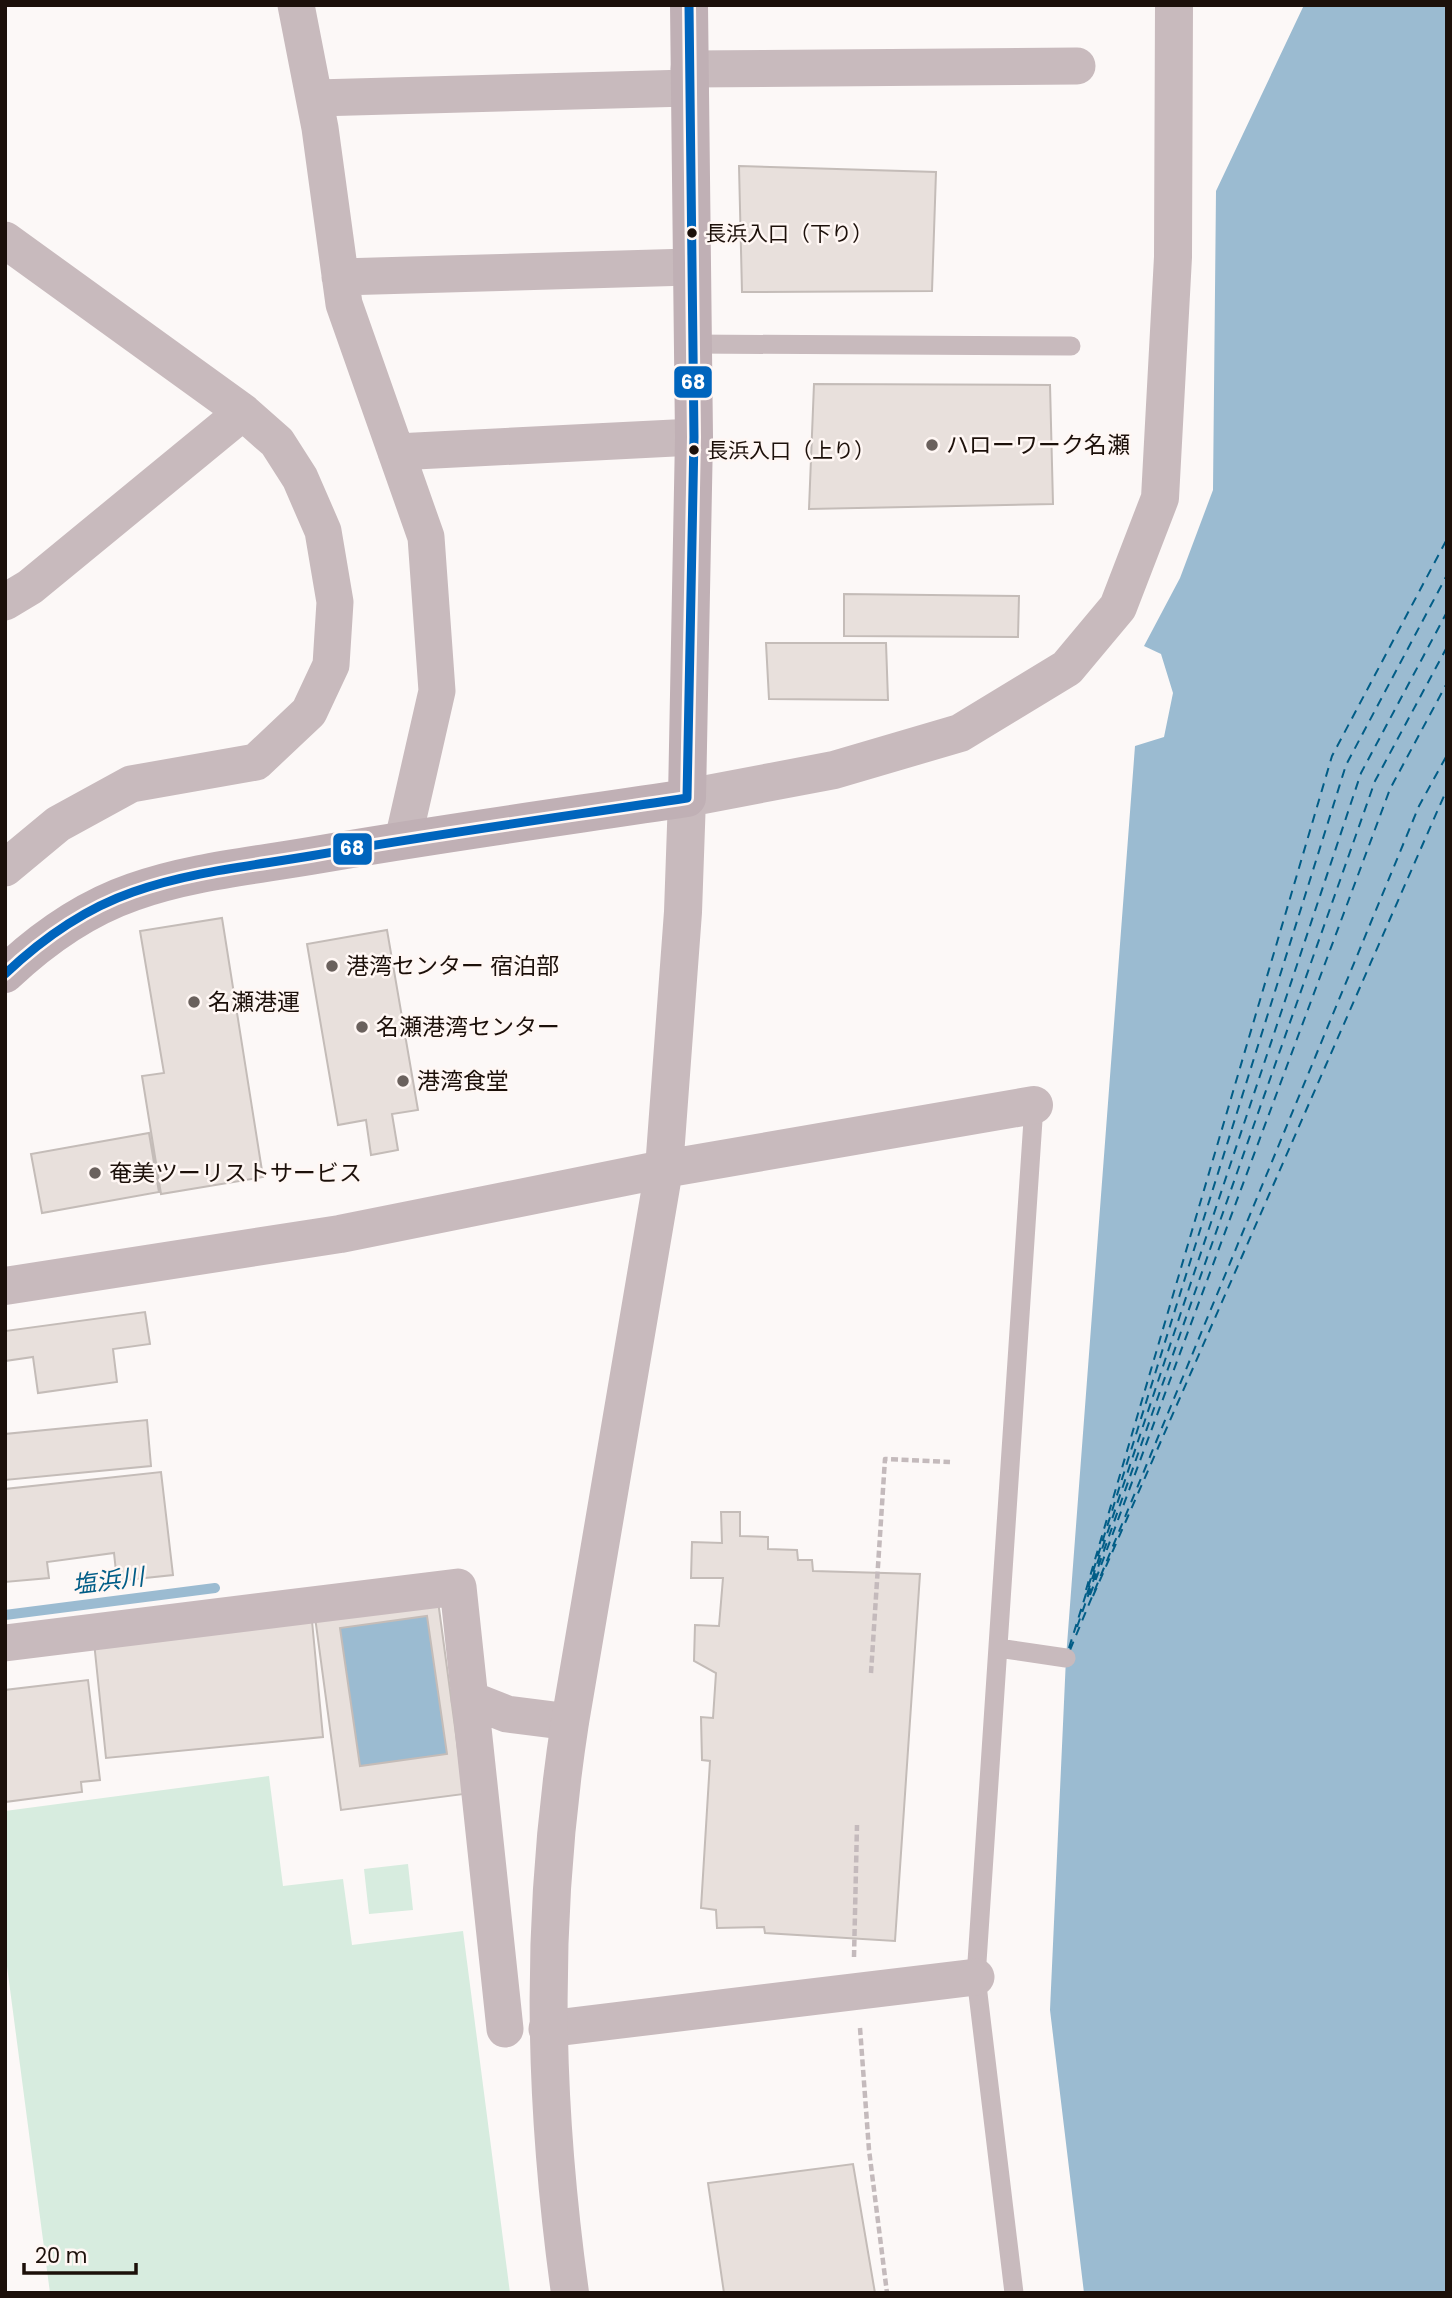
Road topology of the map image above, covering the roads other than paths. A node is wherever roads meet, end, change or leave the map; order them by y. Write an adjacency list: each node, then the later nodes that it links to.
1 (296, 5): 6 (street)
2 (689, 5): 5 (main road)
3 (1174, 5): 16 (street)
4 (1077, 66): 5 (street)
5 (689, 79): 6 (street); 8 (main road)
6 (316, 98): 9 (street)
7 (7, 236): 12 (street)
8 (690, 267): 9 (street); 10 (main road)
9 (340, 277): 14 (street)
10 (691, 344): 11 (lane); 13 (main road)
11 (1071, 346)
12 (243, 412): 15 (street); 18 (street)
13 (694, 437): 14 (street); 16 (main road)
14 (396, 452): 17 (street)
15 (5, 602)
16 (687, 798): 17 (main road); 21 (street)
17 (403, 840): 19 (main road)
18 (5, 868)
19 (5, 975)
20 (1034, 1105): 21 (street); 24 (lane)
21 (664, 1169): 22 (street); 27 (street)
22 (5, 1286)
23 (5, 1643): 26 (street)
24 (998, 1648): 25 (lane); 28 (lane)
25 (1066, 1658)
26 (469, 1699): 27 (street); 29 (street)
27 (570, 1722): 30 (street)
28 (976, 1977): 30 (street); 32 (lane)
29 (505, 2029)
30 (547, 2029): 31 (street)
31 (570, 2293)
32 (1014, 2293)

